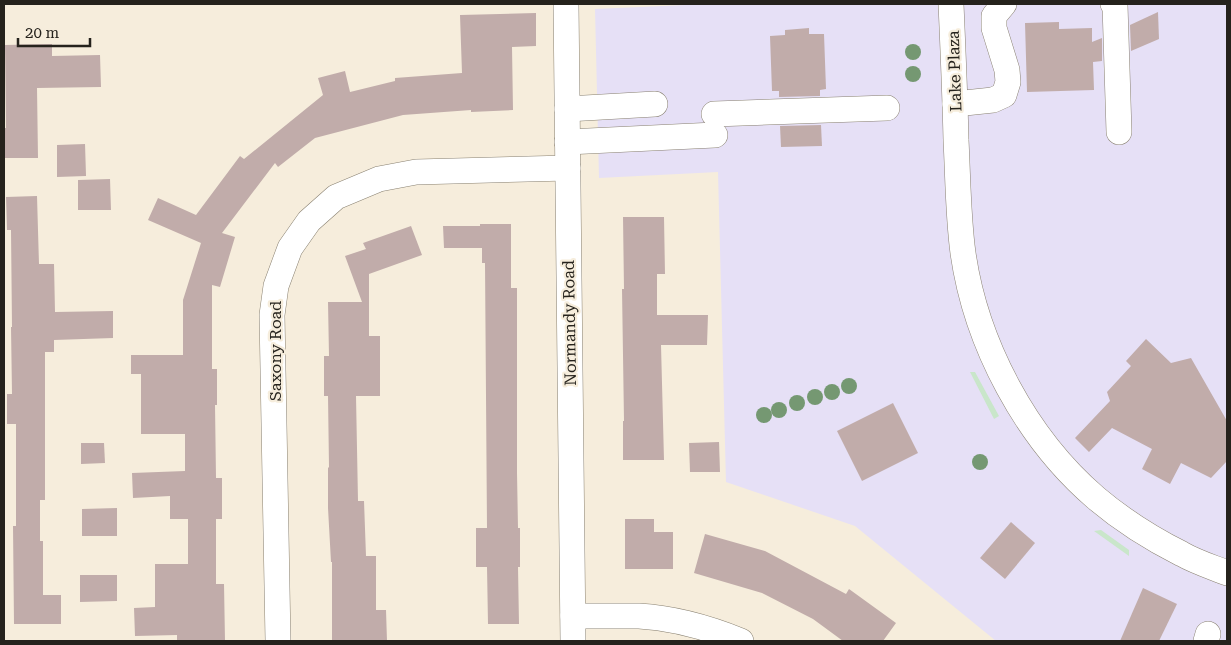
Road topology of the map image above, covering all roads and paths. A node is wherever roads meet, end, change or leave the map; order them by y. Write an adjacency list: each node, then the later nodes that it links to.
1 (566, 4): 8 (street, Normandy Road)
2 (951, 4): 6 (street, Lake Plaza)
3 (1004, 4): 6 (street)
4 (1113, 4): 9 (street)
5 (655, 104): 8 (street)
6 (955, 104): 12 (street, Lake Plaza)
7 (887, 108): 10 (street)
8 (567, 109): 10 (street, Normandy Road)
9 (1119, 132)
10 (567, 142): 11 (street, Normandy Road)
11 (568, 168): 13 (street, Normandy Road); 14 (street, Saxony Road)
12 (1227, 572)
13 (573, 616): 15 (street, Normandy Road); 16 (street)
14 (278, 641)
15 (573, 641)
16 (741, 641)

